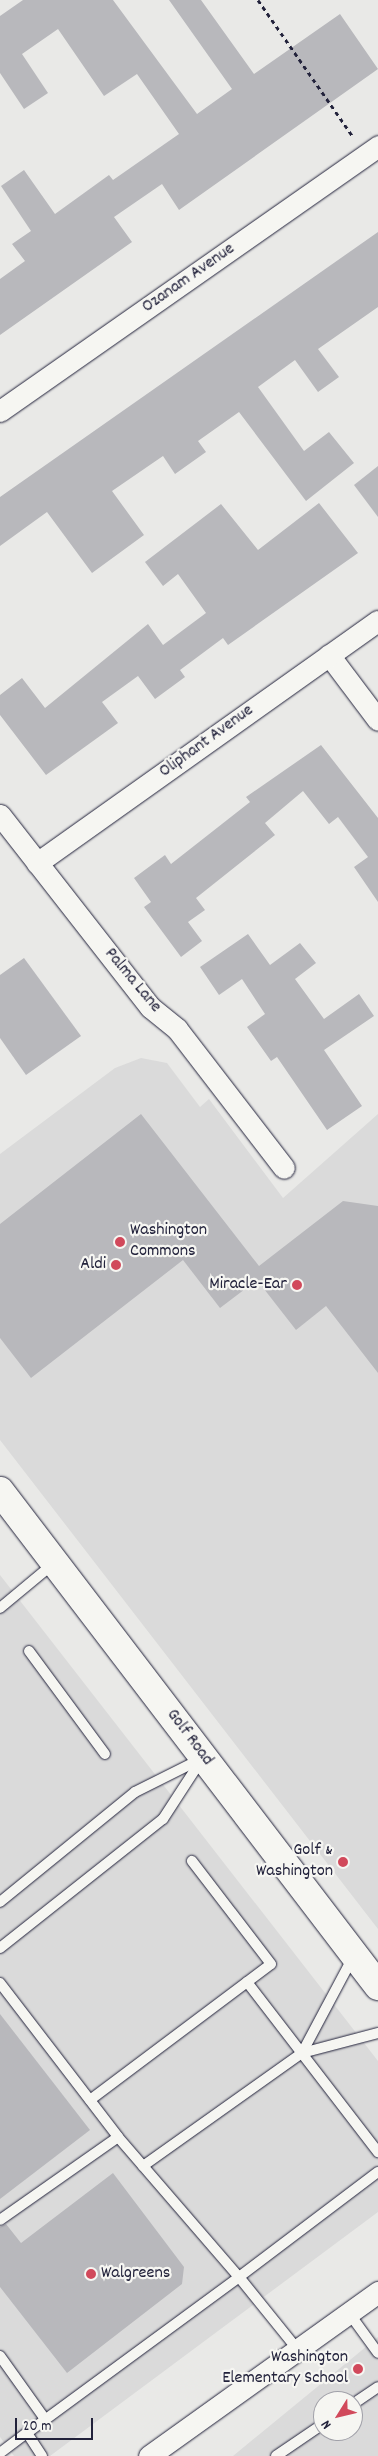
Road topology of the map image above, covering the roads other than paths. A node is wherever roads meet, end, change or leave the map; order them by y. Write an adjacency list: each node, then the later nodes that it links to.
1 (378, 146): 2 (street, Ozanam Avenue)
2 (0, 411)
3 (378, 621): 4 (street, Oliphant Avenue)
4 (329, 655): 5 (street); 7 (street, Oliphant Avenue)
5 (378, 720)
6 (0, 816): 7 (street, Palma Lane)
7 (37, 863): 8 (street, Palma Lane)
8 (284, 1168)
9 (0, 1491): 10 (main road, Golf Road)
10 (55, 1562): 11 (lane); 14 (main road, Golf Road)
11 (0, 1608)
12 (29, 1651): 13 (lane)
13 (105, 1754)
14 (204, 1757): 16 (lane); 17 (lane); 18 (main road, Golf Road)
15 (192, 1861): 19 (lane)
16 (0, 1902)
17 (0, 1948)
18 (354, 1955): 21 (main road, Golf Road); 23 (lane)
19 (247, 1982): 23 (lane); 24 (lane)
20 (0, 1983): 24 (lane)
21 (378, 1986)
22 (378, 2032): 23 (lane)
23 (302, 2054): 26 (lane); 27 (lane)
24 (90, 2100): 25 (lane)
25 (118, 2137): 27 (lane); 29 (lane)
26 (378, 2152)
27 (143, 2166): 30 (lane)
28 (378, 2172): 30 (lane)
29 (0, 2220)
30 (239, 2277): 33 (lane); 38 (lane)
31 (378, 2292): 32 (street)
32 (349, 2313): 33 (street); 34 (lane)
33 (298, 2350): 43 (street)
34 (378, 2353)
35 (0, 2356): 38 (lane)
36 (378, 2387): 37 (lane)
37 (363, 2397)
38 (45, 2419): 40 (lane)
39 (313, 2431): 44 (lane)
40 (27, 2433): 41 (lane); 42 (lane)
41 (0, 2453)
42 (42, 2456)
43 (152, 2456)
44 (276, 2456)

